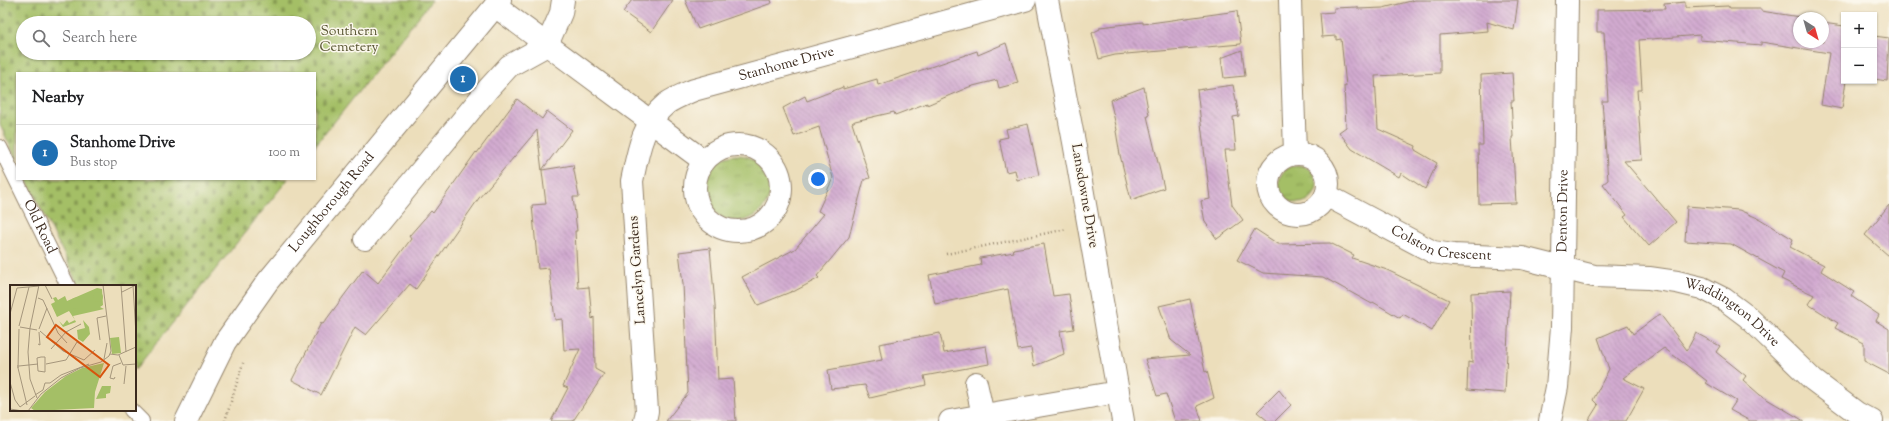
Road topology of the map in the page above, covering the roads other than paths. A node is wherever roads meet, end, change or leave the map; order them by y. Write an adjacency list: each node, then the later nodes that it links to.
1 (563, 0): 7 (street)
2 (1025, 0): 8 (street, Stanhome Drive)
3 (1047, 0): 19 (street, Lansdowne Drive)
4 (1290, 0): 10 (street)
5 (1567, 0): 16 (street, Denton Drive)
6 (497, 3): 7 (street); 23 (street, Loughborough Road)
7 (547, 45): 8 (street); 15 (street)
8 (650, 121): 11 (street); 24 (street, Lancelyn Gardens)
9 (0, 147): 12 (lane, Old Road)
10 (1295, 154): 14 (street); 14 (street)
11 (704, 161)
12 (16, 180)
13 (16, 180): 17 (lane, Old Road)
14 (1326, 195): 16 (street, Colston Crescent)
15 (365, 239)
16 (1563, 268): 27 (street, Denton Drive); 28 (street, Waddington Drive)
17 (68, 285)
18 (976, 383): 21 (street)
19 (1118, 392): 21 (street); 26 (street, Lansdowne Drive)
20 (132, 411): 22 (lane)
21 (983, 415): 25 (street)
22 (142, 421)
23 (186, 421)
24 (645, 421)
25 (950, 421)
26 (1124, 421)
27 (1550, 421)
28 (1872, 421)

